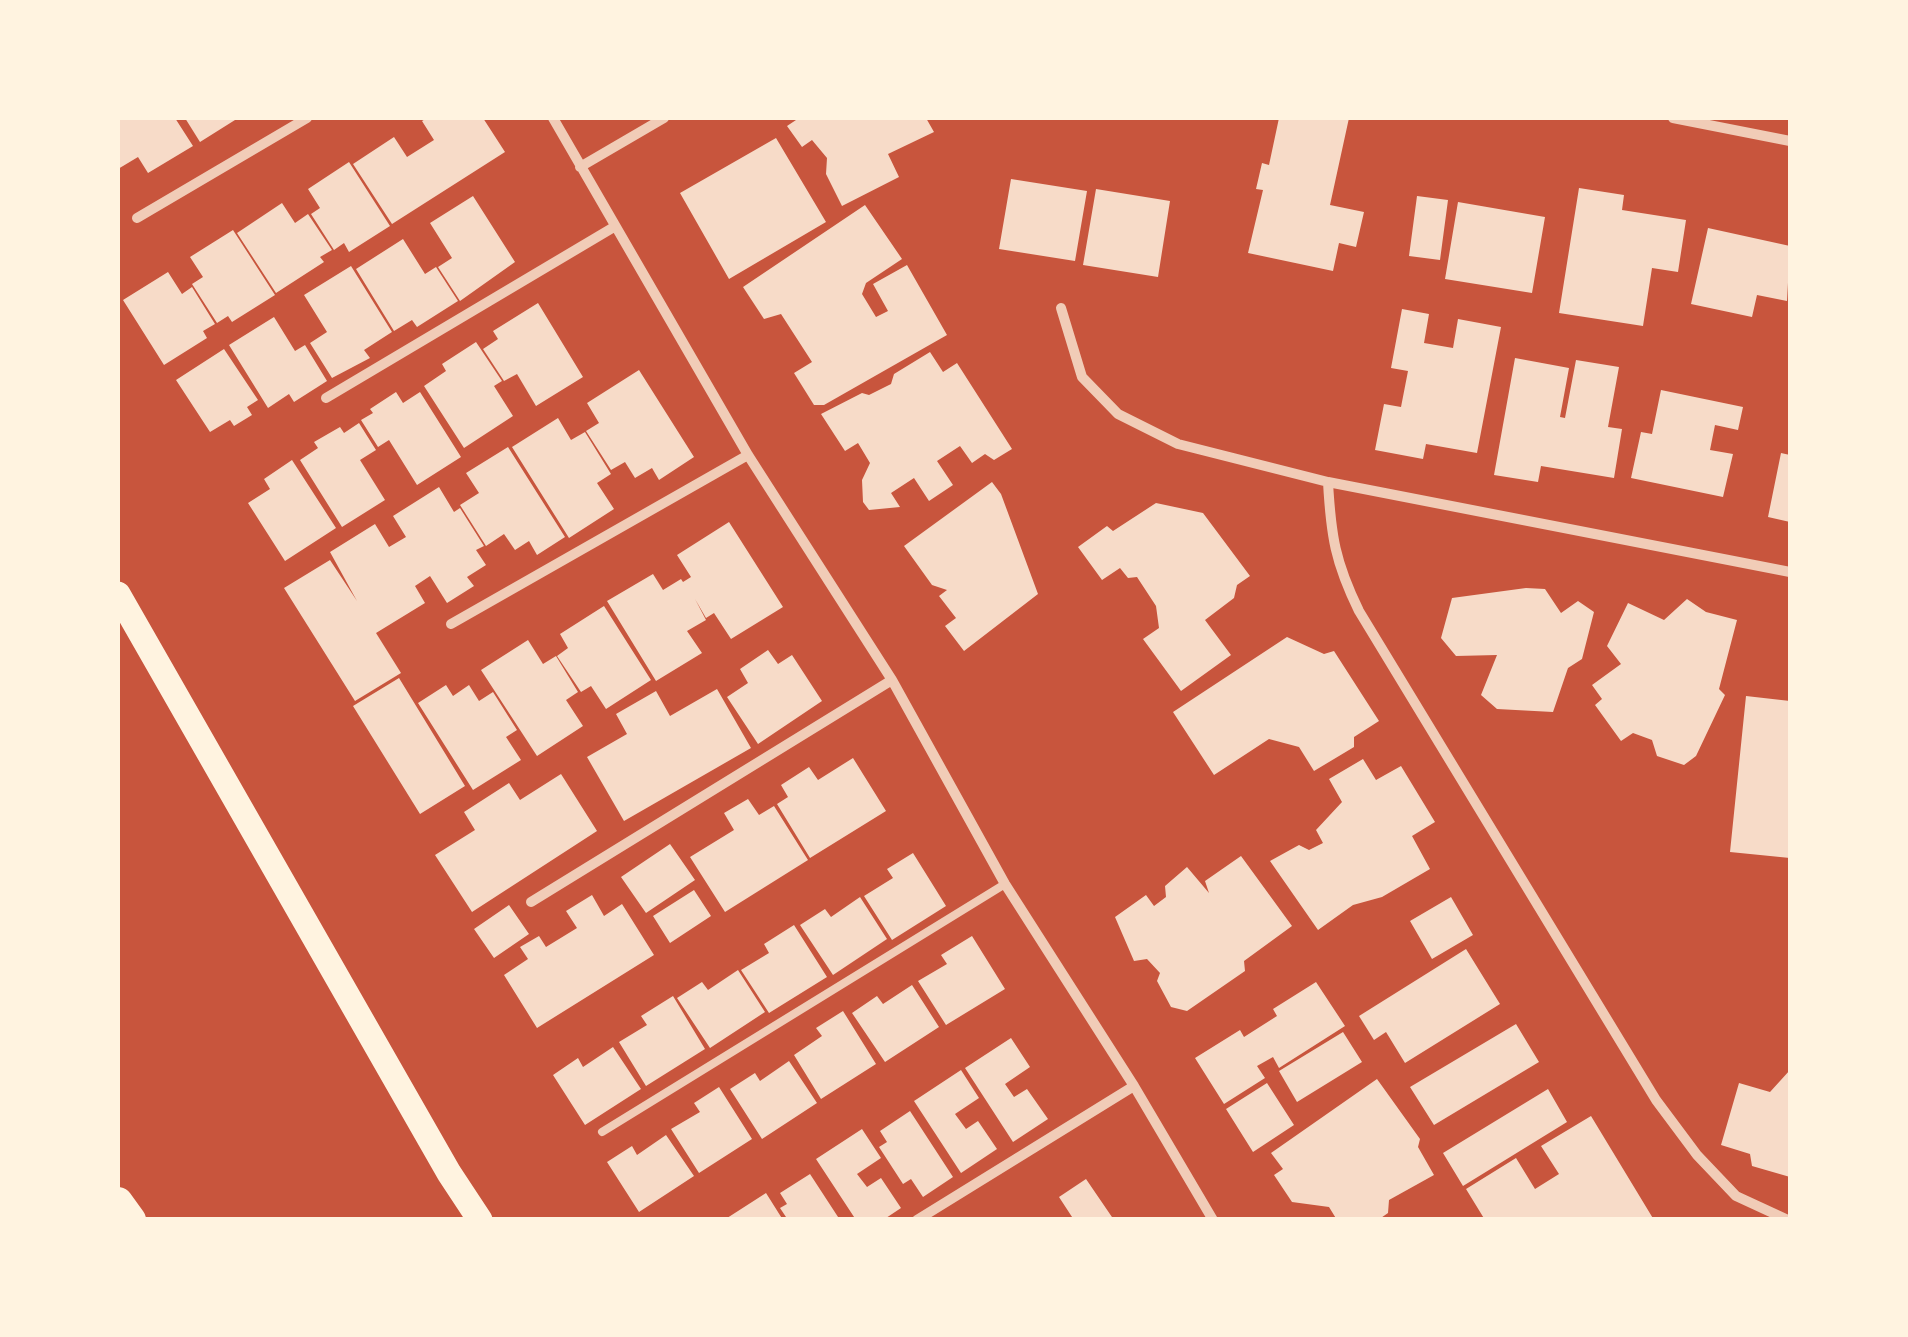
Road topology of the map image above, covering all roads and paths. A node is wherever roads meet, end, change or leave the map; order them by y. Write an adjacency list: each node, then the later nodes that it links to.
1 (307, 118): 7 (street)
2 (553, 118): 6 (street)
3 (664, 118): 6 (street)
4 (1673, 118): 5 (street)
5 (1790, 141)
6 (580, 166): 8 (street)
7 (137, 218)
8 (614, 227): 10 (street); 11 (street)
9 (1061, 308): 12 (street)
10 (326, 398)
11 (748, 454): 15 (street); 16 (street)
12 (1328, 482): 13 (street); 26 (street)
13 (1790, 572)
14 (118, 594): 23 (main road)
15 (451, 624)
16 (892, 680): 17 (street); 18 (street)
17 (1006, 884): 19 (street); 20 (lane)
18 (532, 902)
19 (1134, 1086): 24 (street); 25 (street)
20 (602, 1132)
21 (118, 1202): 22 (highway)
22 (131, 1220)
23 (480, 1220)
24 (917, 1220)
25 (1212, 1220)
26 (1788, 1220)

